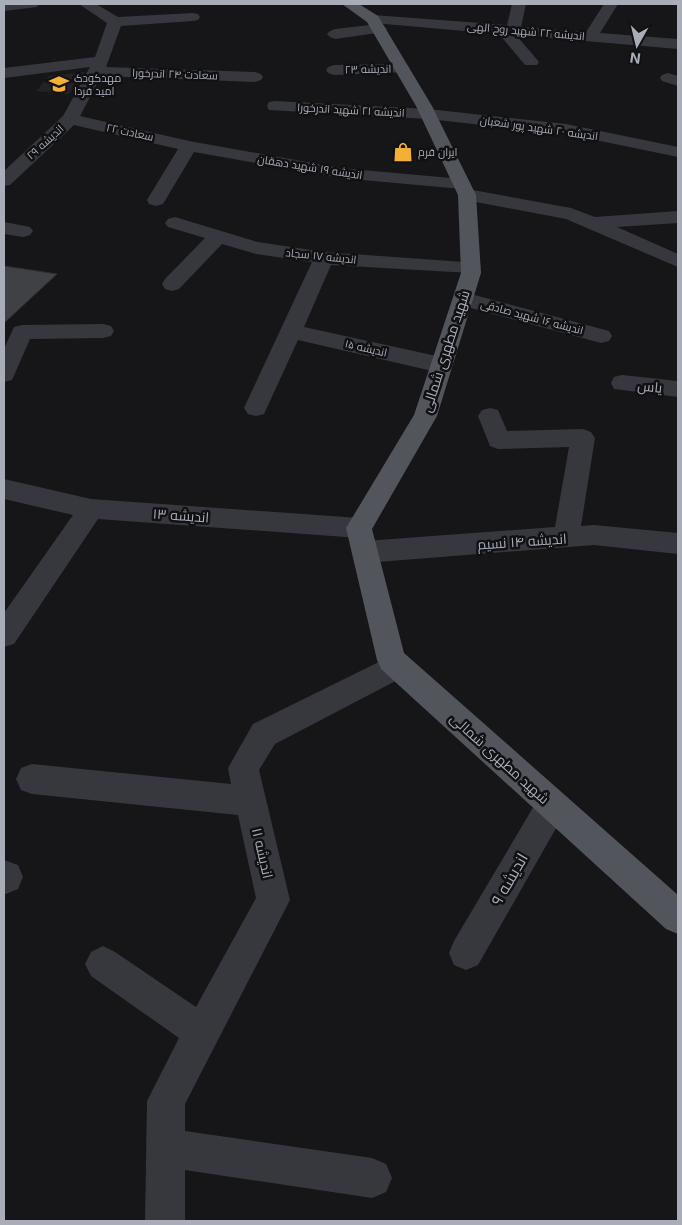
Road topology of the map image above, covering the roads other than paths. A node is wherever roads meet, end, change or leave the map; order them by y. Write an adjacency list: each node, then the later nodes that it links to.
1 (32, 4): 6 (street)
2 (86, 4): 8 (street)
3 (349, 4): 9 (main road, شهید مطهری شمالی)
4 (519, 4): 10 (street)
5 (611, 4): 12 (street)
6 (4, 7)
7 (193, 16): 8 (street)
8 (115, 22): 15 (street, اندیشه ۲۹)
9 (376, 24): 10 (street, اندیشه ۲۲ شهید روح الهی); 11 (street, اندیشه ۲۲ شهید روح الهی); 16 (main road, شهید مطهری شمالی)
10 (508, 30): 12 (street, اندیشه ۲۲ شهید روح الهی); 14 (street)
11 (336, 34)
12 (590, 36): 13 (street, اندیشه ۲۲ شهید روح الهی)
13 (678, 44)
14 (531, 62)
15 (98, 66): 18 (street, سعادت ۲۴ اندرخورا); 19 (street, سعادت ۲۴ اندرخورا); 22 (street, اندیشه ۲۹)
16 (402, 69): 17 (street, اندیشه ۲۳); 21 (main road, شهید مطهری شمالی)
17 (334, 70)
18 (4, 74)
19 (255, 77)
20 (275, 106): 21 (street, اندیشه ۲۱ شهید اندرخورا)
21 (428, 114): 24 (street, اندیشه ۲۰ شهید پور شعبان); 27 (main road, شهید مطهری شمالی)
22 (70, 119): 23 (street, سعادت ۲۲); 25 (street, اندیشه ۲۹)
23 (189, 146): 27 (street, اندیشه ۱۹ شهید دهقان); 28 (street)
24 (678, 152)
25 (11, 164): 26 (street, اندیشه ۲۹)
26 (4, 181)
27 (465, 190): 31 (street, اندیشه ۱۹ شهید دهقان); 37 (main road, شهید مطهری شمالی)
28 (156, 200)
29 (678, 217): 31 (street)
30 (175, 223): 34 (street, اندیشه ۱۷ سجاد)
31 (591, 223): 36 (street, اندیشه ۱۹ شهید دهقان)
32 (4, 228): 33 (street)
33 (23, 231)
34 (218, 236): 35 (street, اندیشه ۱۷ سجاد); 38 (street)
35 (324, 258): 37 (street, اندیشه ۱۷ سجاد); 41 (street)
36 (678, 261)
37 (471, 267): 39 (main road, شهید مطهری شمالی)
38 (172, 284)
39 (463, 299): 42 (street, اندیشه ۱۶ شهید صادقی); 43 (main road, شهید مطهری شمالی)
40 (104, 331): 44 (street)
41 (291, 331): 43 (street, اندیشه ۱۵); 47 (street)
42 (601, 336)
43 (441, 365): 52 (main road, شهید مطهری شمالی)
44 (4, 374)
45 (622, 383): 46 (street, یاس)
46 (678, 389)
47 (256, 408)
48 (490, 416): 51 (street)
49 (4, 489): 50 (street, اندیشه ۱۳)
50 (91, 509): 52 (street, اندیشه ۱۳); 54 (street)
51 (566, 538): 52 (street, اندیشه ۱۴ نسیم); 53 (street, اندیشه ۱۴ نسیم)
52 (362, 540): 55 (main road, شهید مطهری شمالی)
53 (678, 544)
54 (4, 635)
55 (397, 666): 57 (street, اندیشه ۱۱); 58 (main road, شهید مطهری شمالی)
56 (32, 779): 57 (street)
57 (251, 801): 62 (street, اندیشه ۱۱)
58 (552, 805): 59 (main road, شهید مطهری شمالی); 60 (street, اندیشه ۹)
59 (678, 917)
60 (466, 953)
61 (103, 964): 62 (street)
62 (203, 1033): 63 (street, اندیشه ۱۱)
63 (166, 1148): 64 (street); 65 (street)
64 (372, 1178)
65 (166, 1221)

